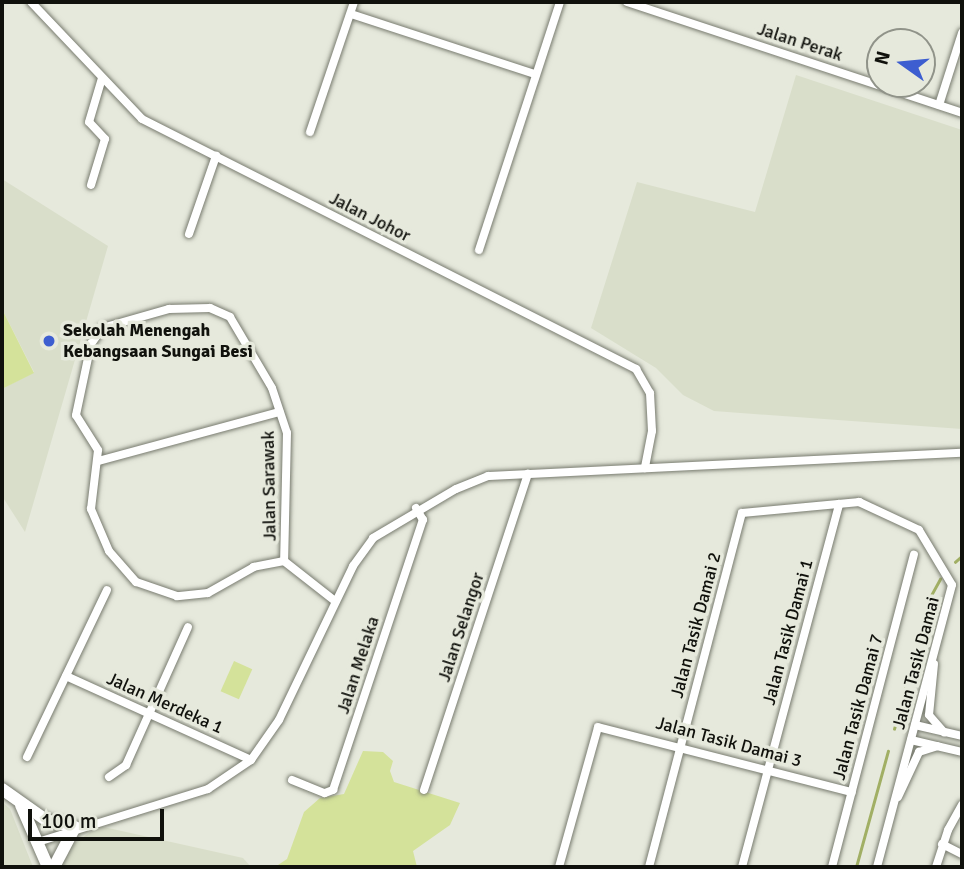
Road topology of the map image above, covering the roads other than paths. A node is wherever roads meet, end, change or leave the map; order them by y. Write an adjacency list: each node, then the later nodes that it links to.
1 (31, 2): 8 (street, Jalan Johor)
2 (354, 2): 5 (street)
3 (560, 2): 7 (street)
4 (627, 2): 9 (street, Jalan Perak)
5 (351, 14): 7 (street); 11 (street)
6 (962, 33): 9 (street)
7 (534, 74): 15 (street)
8 (102, 78): 12 (street, Jalan Johor); 13 (street)
9 (939, 105): 10 (street, Jalan Perak)
10 (962, 113)
11 (310, 132)
12 (216, 156): 14 (street); 19 (street, Jalan Johor)
13 (91, 185)
14 (189, 234)
15 (479, 250)
16 (280, 412): 18 (street); 18 (street, Jalan Sarawak); 25 (street, Jalan Sarawak)
17 (962, 453): 19 (street)
18 (98, 461): 25 (street)
19 (645, 468): 20 (street)
20 (528, 474): 22 (street); 45 (street, Jalan Selangor)
21 (839, 504): 23 (street, Jalan Tasik Damai); 29 (street, Jalan Tasik Damai); 41 (street, Jalan Tasik Damai 1)
22 (416, 508): 27 (street); 43 (street, Jalan Melaka)
23 (742, 513): 36 (street, Jalan Tasik Damai 2)
24 (914, 555): 46 (street, Jalan Tasik Damai 7)
25 (284, 561): 27 (street, Jalan Sarawak)
26 (107, 590): 30 (street)
27 (335, 601): 40 (street)
28 (188, 628): 31 (street)
29 (933, 658): 32 (street, Jalan Tasik Damai); 33 (street)
30 (66, 676): 31 (street, Jalan Merdeka 1); 39 (street)
31 (149, 713): 40 (street, Jalan Merdeka 1); 42 (street)
32 (915, 725): 33 (street); 35 (street, Jalan Tasik Damai)
33 (944, 732): 34 (street)
34 (962, 736)
35 (911, 740): 37 (street); 47 (street, Jalan Tasik Damai)
36 (681, 746): 41 (street, Jalan Tasik Damai 3); 56 (street, Jalan Tasik Damai 3); 57 (street, Jalan Tasik Damai 2)
37 (937, 746): 38 (street); 47 (street)
38 (962, 752)
39 (27, 757)
40 (251, 760): 50 (street)
41 (768, 769): 46 (street, Jalan Tasik Damai 3); 58 (street, Jalan Tasik Damai 1)
42 (109, 777)
43 (292, 780)
44 (2, 789): 48 (street)
45 (424, 790)
46 (852, 792): 59 (street, Jalan Tasik Damai 7)
47 (895, 800): 60 (street, Jalan Tasik Damai)
48 (19, 801): 50 (street); 51 (street)
49 (962, 805): 52 (street)
50 (75, 827): 51 (street); 55 (street)
51 (41, 841): 54 (street)
52 (942, 844): 53 (street); 61 (street)
53 (962, 854)
54 (48, 867)
55 (54, 867)
56 (559, 867)
57 (649, 867)
58 (742, 867)
59 (832, 867)
60 (877, 867)
61 (936, 867)

